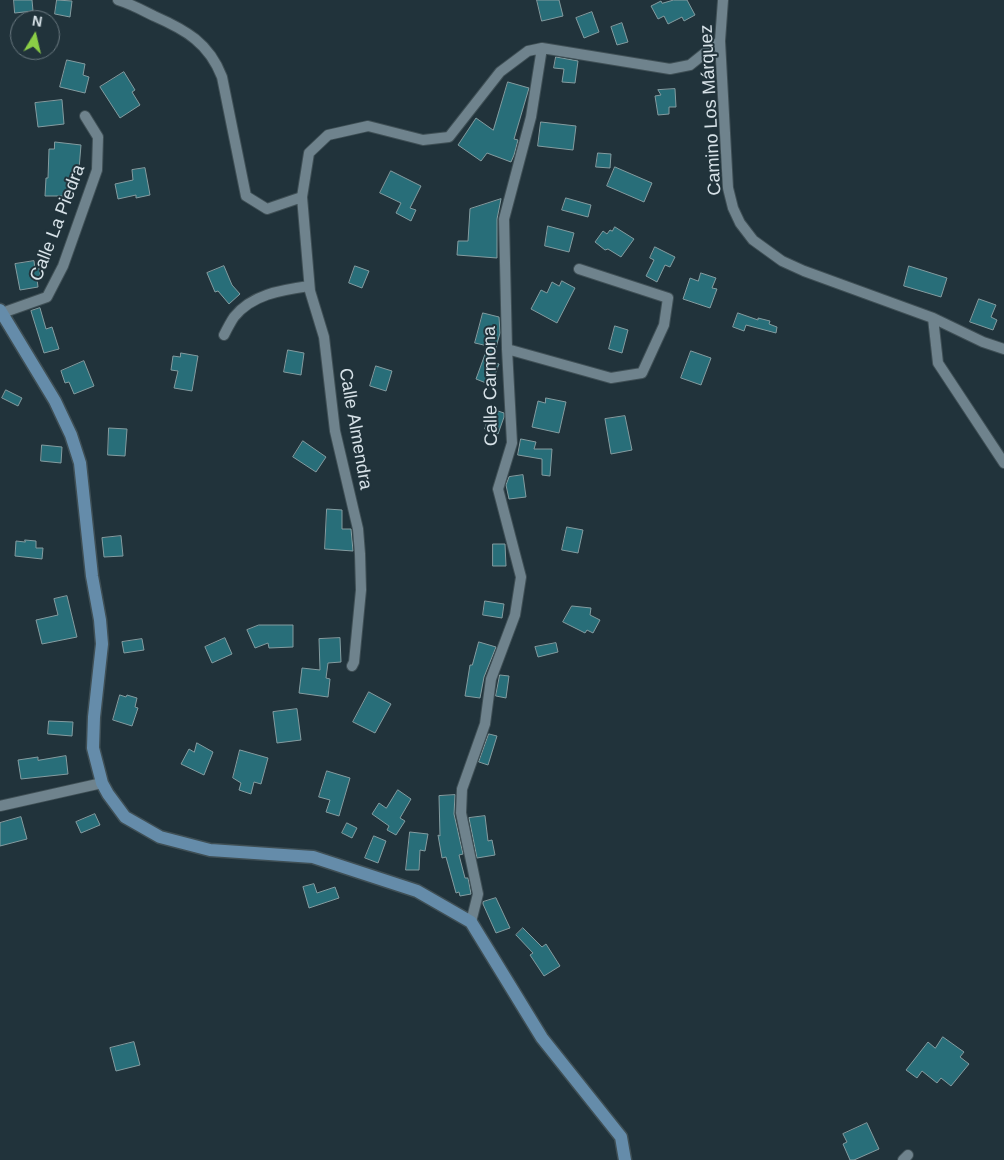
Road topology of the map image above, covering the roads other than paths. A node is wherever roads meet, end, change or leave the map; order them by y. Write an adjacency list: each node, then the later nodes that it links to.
1 (118, 0): 6 (street)
2 (723, 0): 3 (street, Camino Los Márquez)
3 (720, 41): 4 (street); 10 (street, Camino Los Márquez)
4 (542, 48): 6 (street, Calle Almendra); 12 (street, Calle Carmona)
5 (86, 116): 9 (street, Calle La Piedra)
6 (302, 197): 8 (street, Calle Almendra)
7 (579, 269): 12 (street)
8 (309, 286): 11 (street); 15 (street, Calle Almendra)
9 (1, 311): 16 (street)
10 (933, 318): 13 (street, Camino Los Márquez); 14 (street)
11 (224, 335)
12 (507, 349): 18 (street, Calle Carmona)
13 (1004, 349)
14 (1004, 462)
15 (352, 666)
16 (102, 783): 17 (street); 18 (street)
17 (0, 806)
18 (471, 922): 19 (street)
19 (625, 1160)

